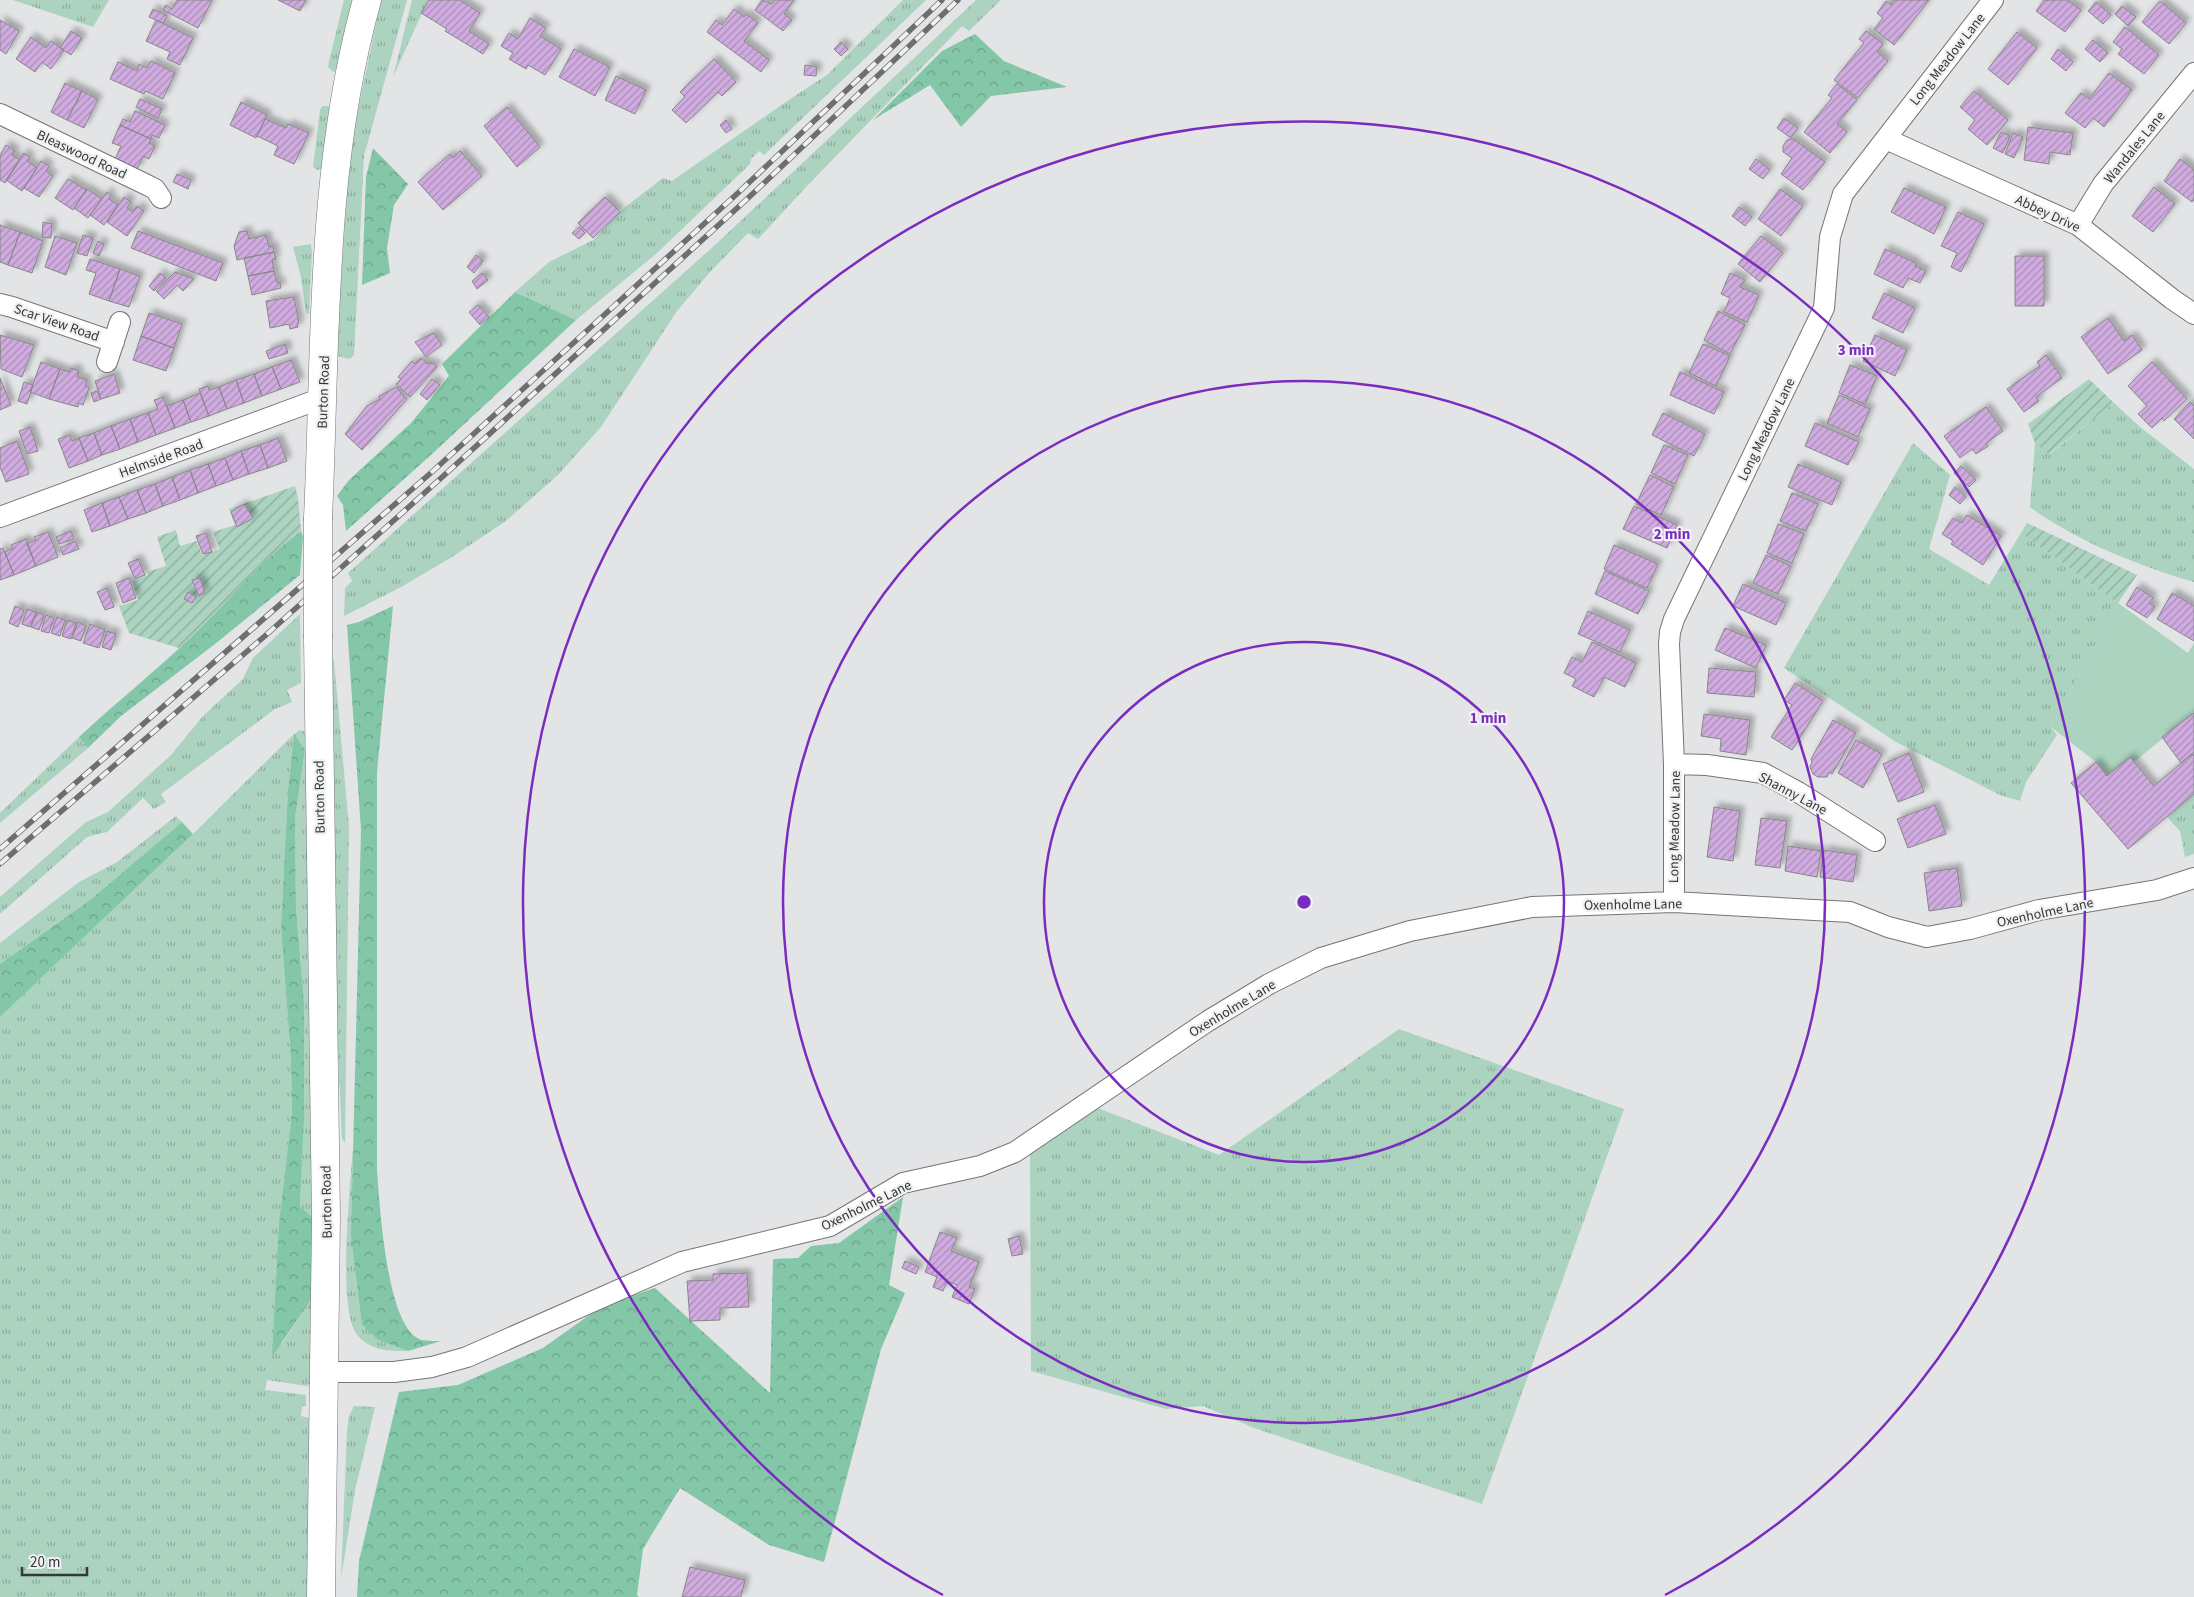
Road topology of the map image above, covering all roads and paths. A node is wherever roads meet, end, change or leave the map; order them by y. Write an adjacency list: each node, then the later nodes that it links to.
1 (367, 0): 13 (main road, Burton Road)
2 (1992, 0): 5 (street, Long Meadow Lane)
3 (2194, 73): 7 (street, Wandales Lane)
4 (0, 114): 6 (street, Bleaswood Road)
5 (1886, 139): 7 (street, Abbey Drive); 15 (street, Long Meadow Lane)
6 (161, 198)
7 (2078, 225): 9 (street, Abbey Drive)
8 (0, 304): 11 (street, Scar View Road)
9 (2194, 314)
10 (120, 322): 11 (street, Scar View Road)
11 (114, 342): 12 (street, Scar View Road)
12 (107, 362)
13 (322, 398): 14 (street, Helmside Road); 19 (main road, Burton Road, bridge)
14 (0, 517)
15 (1674, 764): 16 (street, Shanny Lane); 18 (street, Long Meadow Lane)
16 (1875, 841)
17 (2194, 878): 18 (street, Oxenholme Lane)
18 (1674, 902): 19 (street, Oxenholme Lane)
19 (326, 1372): 20 (main road, Burton Road)
20 (321, 1597)

